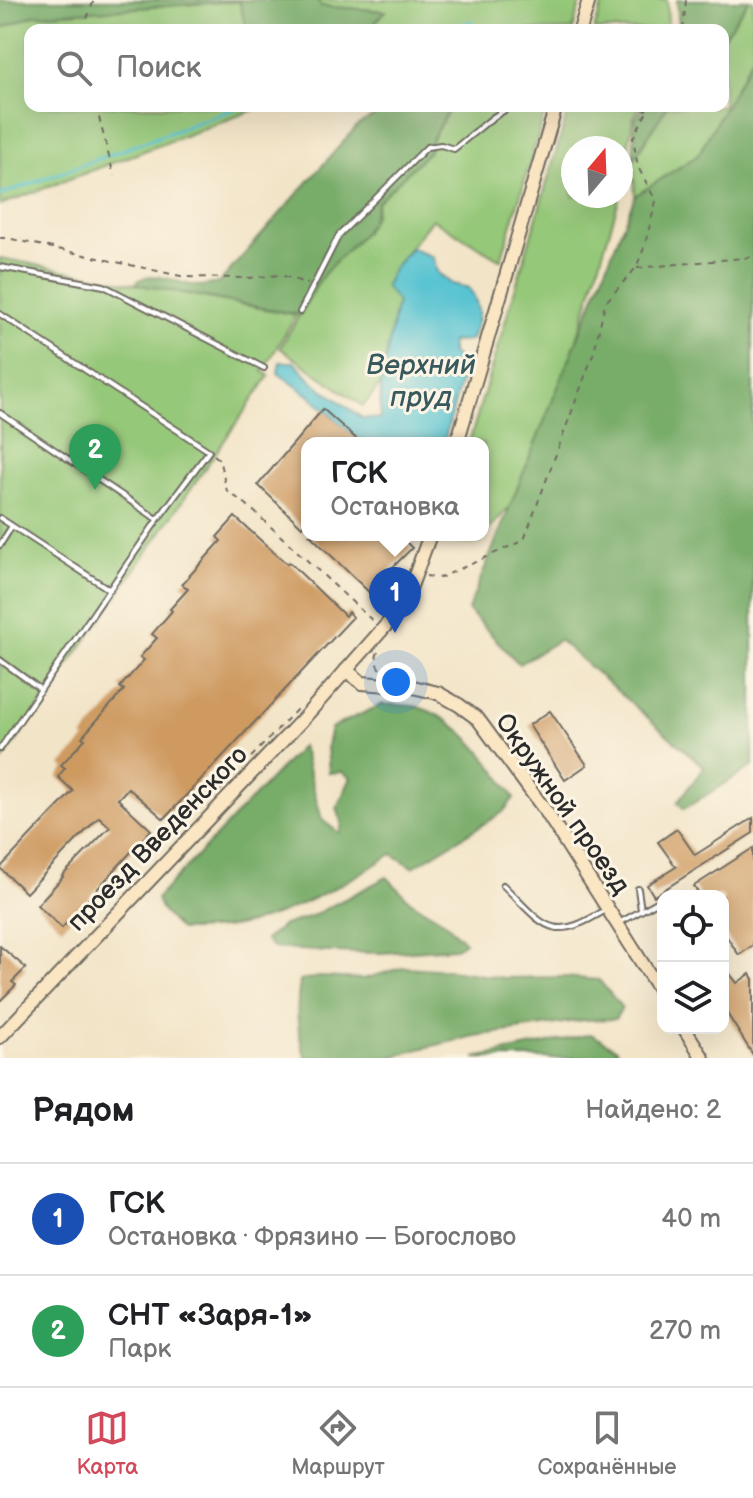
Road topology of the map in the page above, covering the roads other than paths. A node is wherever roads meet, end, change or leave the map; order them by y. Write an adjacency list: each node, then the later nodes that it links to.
1 (589, 0): 2 (street)
2 (582, 24)
3 (502, 112): 6 (lane)
4 (554, 112): 10 (street)
5 (0, 267): 8 (lane)
6 (300, 312)
7 (0, 314): 12 (lane)
8 (264, 368)
9 (0, 413): 12 (lane)
10 (459, 437)
11 (0, 518): 13 (lane)
12 (158, 519): 16 (lane)
13 (12, 526): 15 (lane); 16 (lane)
14 (428, 541): 18 (street, проезд Введенского)
15 (0, 545)
16 (110, 590): 19 (lane)
17 (0, 660): 19 (lane)
18 (346, 670): 24 (street, Окружной проезд); 29 (street, проезд Введенского)
19 (41, 689): 20 (lane)
20 (0, 749)
21 (503, 885): 24 (lane)
22 (638, 889): 25 (lane)
23 (657, 902): 25 (lane)
24 (607, 909): 26 (street, Окружной проезд)
25 (641, 911): 26 (lane)
26 (617, 924): 27 (street, Окружной проезд)
27 (657, 987)
28 (688, 1034): 30 (street)
29 (0, 1037)
30 (703, 1058)

